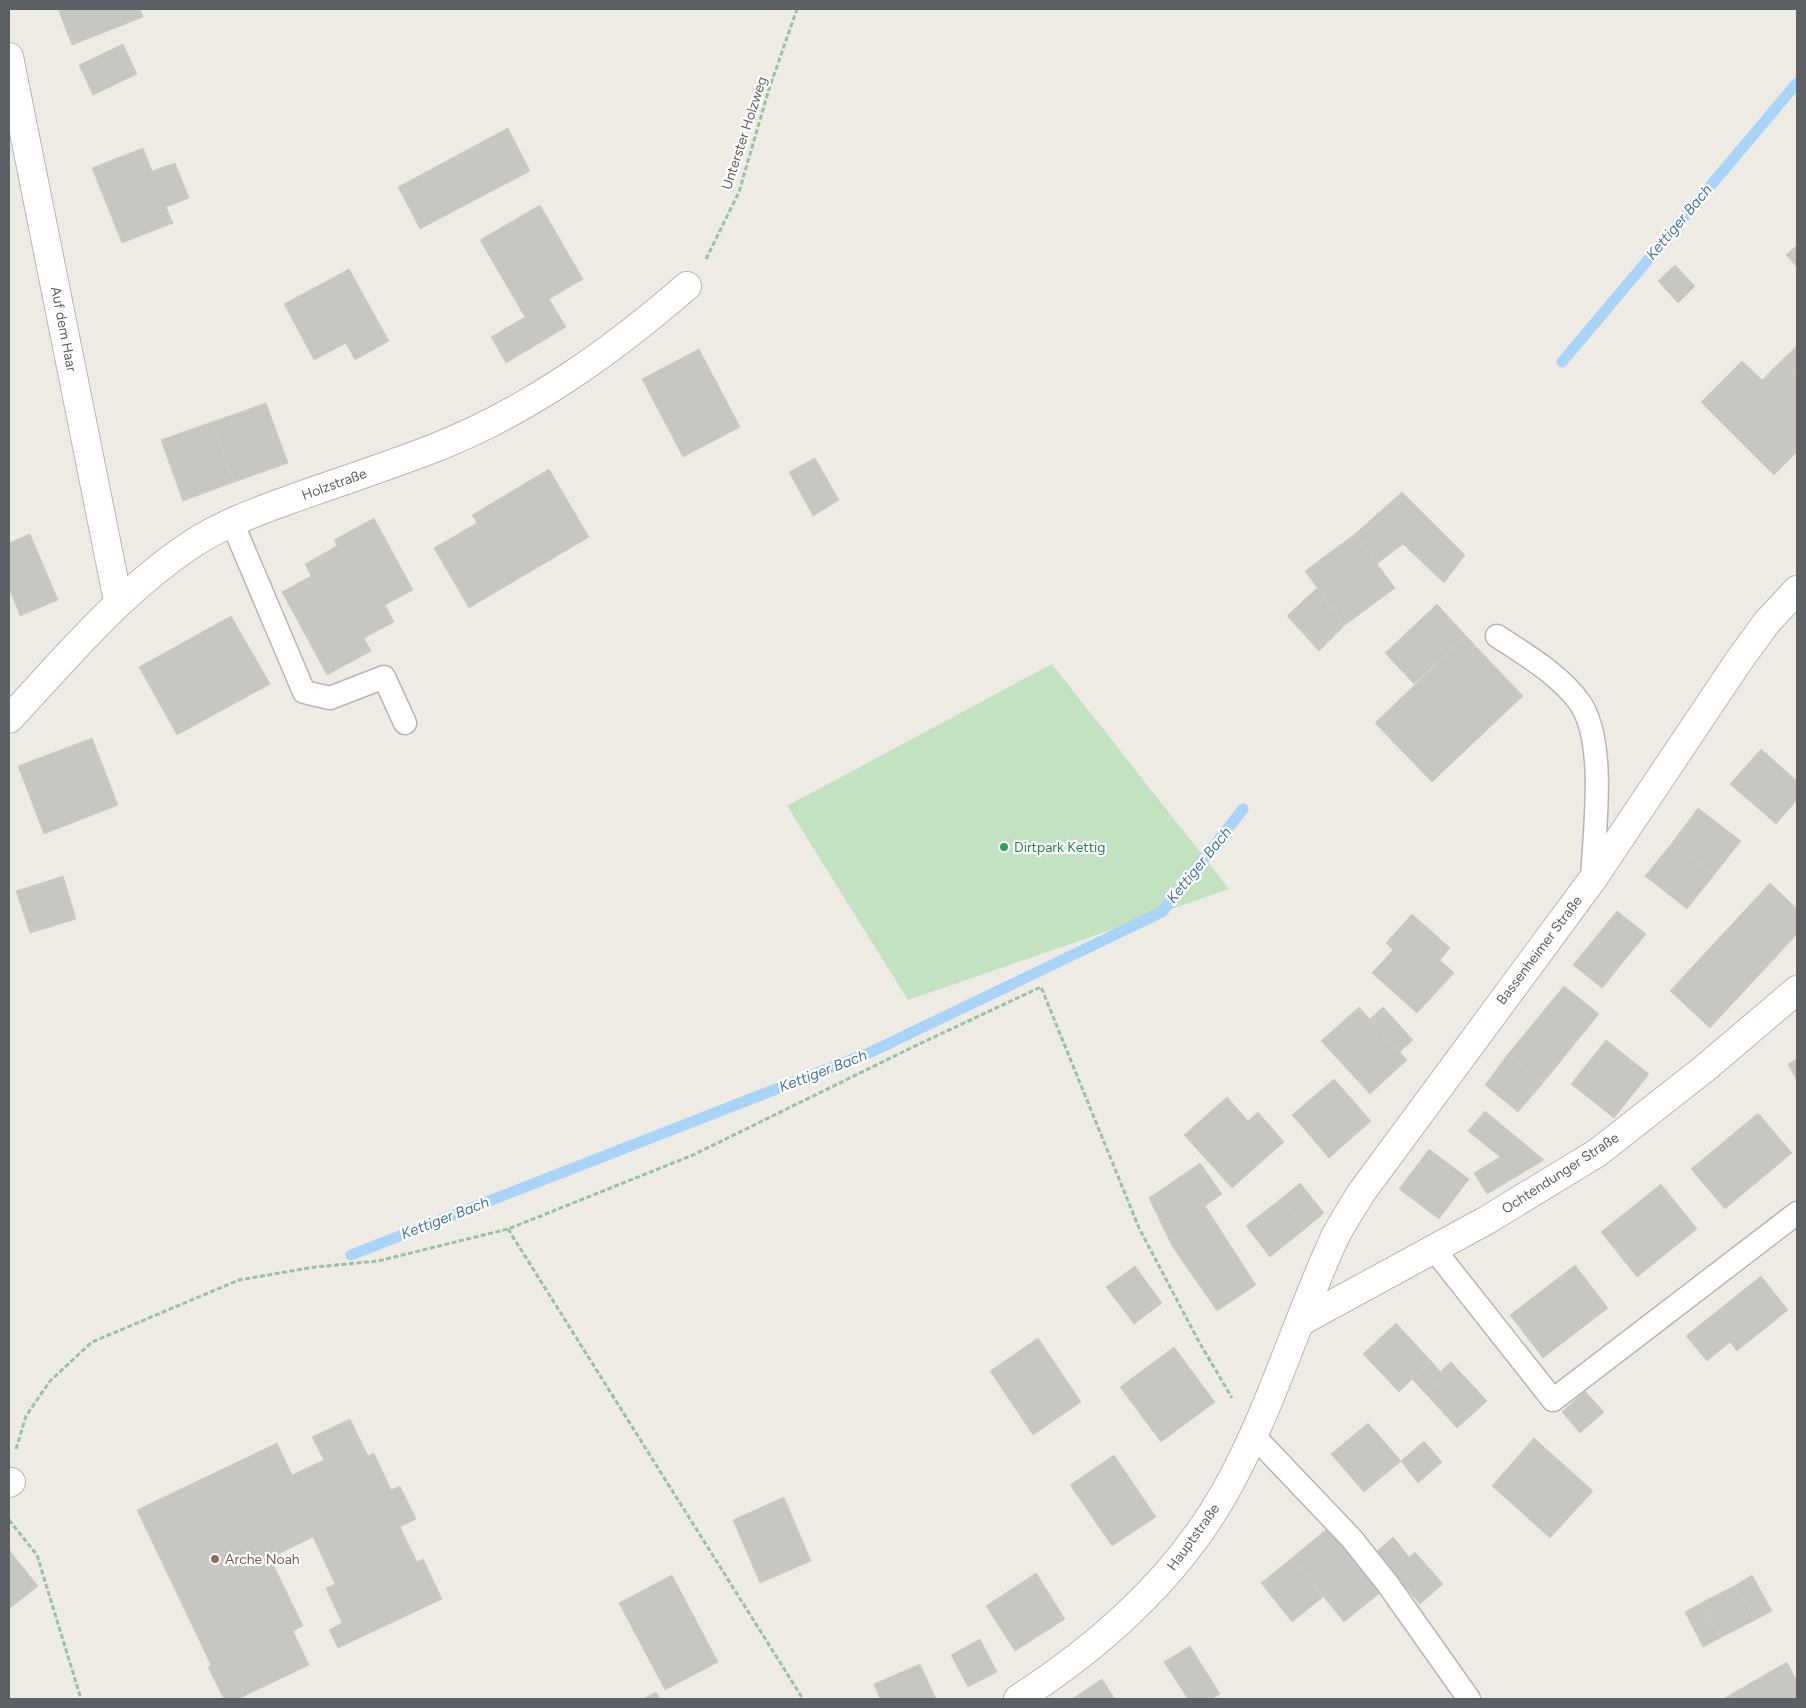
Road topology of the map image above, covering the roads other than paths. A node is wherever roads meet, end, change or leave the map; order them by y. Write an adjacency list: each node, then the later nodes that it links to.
1 (9, 57): 5 (street, Auf dem Haar)
2 (687, 286): 3 (street, Holzstraße)
3 (232, 522): 5 (street, Holzstraße); 8 (lane)
4 (1797, 590): 9 (street, Bassenheimer Straße)
5 (118, 601): 7 (street, Holzstraße)
6 (1497, 636): 9 (lane)
7 (9, 719)
8 (405, 723)
9 (1592, 880): 13 (street, Bassenheimer Straße)
10 (1797, 990): 12 (street, Ochtendunger Straße)
11 (1797, 1213): 12 (lane)
12 (1433, 1248): 13 (street, Ochtendunger Straße)
13 (1300, 1322): 14 (street, Hauptstraße)
14 (1253, 1435): 15 (street, Hauptstraße); 16 (lane)
15 (1018, 1699)
16 (1469, 1699)

